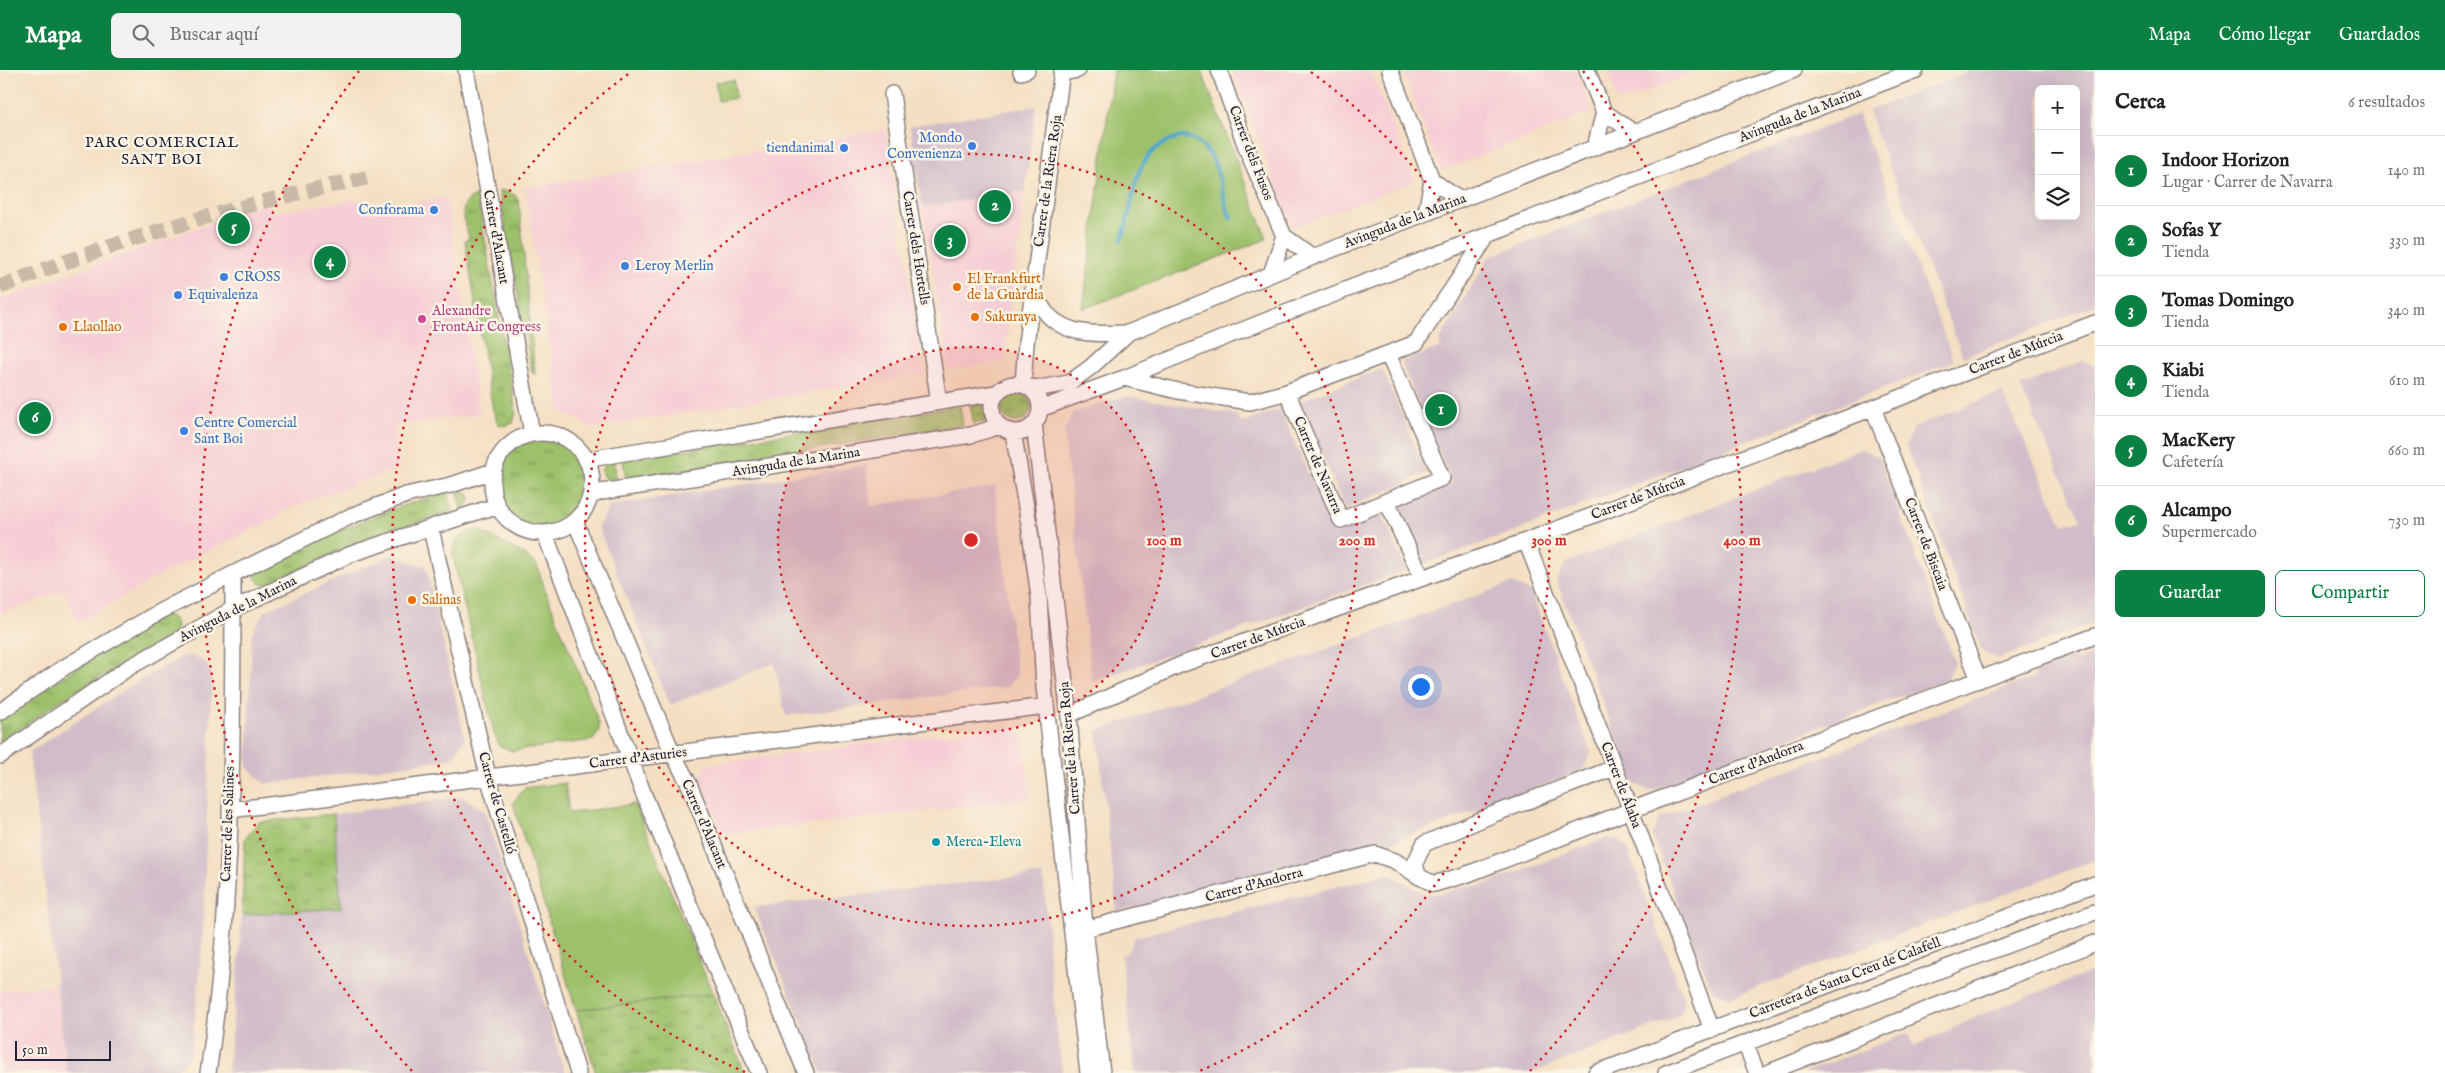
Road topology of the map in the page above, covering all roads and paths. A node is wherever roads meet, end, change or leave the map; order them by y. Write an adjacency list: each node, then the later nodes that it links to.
1 (466, 70): 33 (street, Carrer d'Alacant)
2 (1078, 70): 8 (street)
3 (1220, 70): 17 (street, Carrer dels Fusos)
4 (1390, 70): 13 (street)
5 (1588, 70): 10 (street)
6 (1794, 70): 11 (street, Avinguda de la Marina)
7 (1916, 70): 16 (street, Avinguda de la Marina)
8 (1062, 72): 20 (street, Carrer de la Riera Roja)
9 (892, 94): 28 (street, Carrer dels Hortells)
10 (1604, 112): 11 (street); 12 (street)
11 (1633, 132): 12 (street, Avinguda de la Marina)
12 (1595, 147): 14 (street, Avinguda de la Marina)
13 (1432, 180): 14 (street); 15 (street)
14 (1460, 200): 15 (street, Avinguda de la Marina)
15 (1426, 213): 18 (street, Avinguda de la Marina)
16 (1488, 235): 23 (street); 24 (street, Avinguda de la Marina)
17 (1284, 236): 18 (street); 19 (street)
18 (1313, 257): 19 (street, Avinguda de la Marina)
19 (1271, 274): 22 (street, Avinguda de la Marina)
20 (1033, 292): 22 (street); 25 (street, Carrer de la Riera Roja)
21 (2095, 323): 29 (street, Carrer de Múrcia)
22 (1128, 333): 25 (street, Avinguda de la Marina)
23 (1388, 354): 26 (street); 37 (street, Carrer de Navarra)
24 (1124, 378): 26 (street); 30 (street, Avinguda de la Marina)
25 (1026, 386): 27 (street); 30 (street)
26 (1287, 392): 37 (street, Carrer de Navarra)
27 (996, 393): 28 (street); 32 (street)
28 (939, 402): 34 (street)
29 (1873, 408): 42 (street, Carrer de Múrcia); 47 (street, Carrer de Biscaia)
30 (1040, 409): 31 (street)
31 (1034, 424): 32 (street); 50 (street, Carrer de la Riera Roja)
32 (1006, 429): 36 (street, Avinguda de la Marina); 48 (street, Carrer de la Riera Roja)
33 (532, 434): 34 (street); 35 (street)
34 (588, 463): 36 (street)
35 (493, 471): 38 (street); 43 (street)
36 (591, 496): 39 (street)
37 (1387, 502): 44 (street)
38 (498, 508): 40 (street, Avinguda de la Marina); 41 (street)
39 (575, 522): 41 (street); 51 (street, Carrer d'Alacant)
40 (431, 529): 45 (street, Avinguda de la Marina); 55 (street, Carrer de Castelló)
41 (544, 534): 53 (street)
42 (1526, 541): 44 (street, Carrer de Múrcia); 54 (street, Carrer de Álaba)
43 (233, 574): 45 (street, Carrer de les Salines); 49 (street)
44 (1422, 578): 50 (street, Carrer de Múrcia)
45 (233, 609): 52 (street, Avinguda de la Marina); 56 (street, Carrer de les Salines)
46 (2095, 636): 47 (street, Carrer d'Andorra)
47 (1979, 680): 57 (street, Carrer d'Andorra)
48 (1046, 706): 51 (street, Carrer d'Asturies); 69 (street, Carrer de la Riera Roja)
49 (0, 712)
50 (1069, 715): 61 (street, Carrer de la Riera Roja)
51 (673, 754): 53 (street, Carrer d'Asturies); 68 (street, Carrer d'Alacant)
52 (0, 756)
53 (630, 758): 55 (street, Carrer d'Asturies); 67 (street)
54 (1614, 768): 57 (street, Carrer de Álaba); 58 (street)
55 (488, 777): 56 (street, Carrer d'Asturies); 66 (street, Carrer de Castelló)
56 (230, 810): 65 (street, Carrer de les Salines)
57 (1631, 810): 58 (street, Carrer d'Andorra); 63 (street, Carrer de Álaba)
58 (1418, 876): 61 (street, Carrer d'Andorra)
59 (2095, 884): 63 (street, Carretera de Santa Creu de Calafell)
60 (2095, 912): 64 (street, Carretera de Santa Creu de Calafell)
61 (1085, 929): 70 (street, Carrer de la Riera Roja)
62 (2095, 943): 74 (street)
63 (1712, 1030): 71 (street, Carretera de Santa Creu de Calafell)
64 (1745, 1043): 72 (street, Carretera de Santa Creu de Calafell); 73 (street)
65 (208, 1072)
66 (578, 1073)
67 (758, 1073)
68 (806, 1073)
69 (1088, 1073)
70 (1102, 1073)
71 (1596, 1073)
72 (1666, 1073)
73 (1757, 1073)
74 (1767, 1073)

